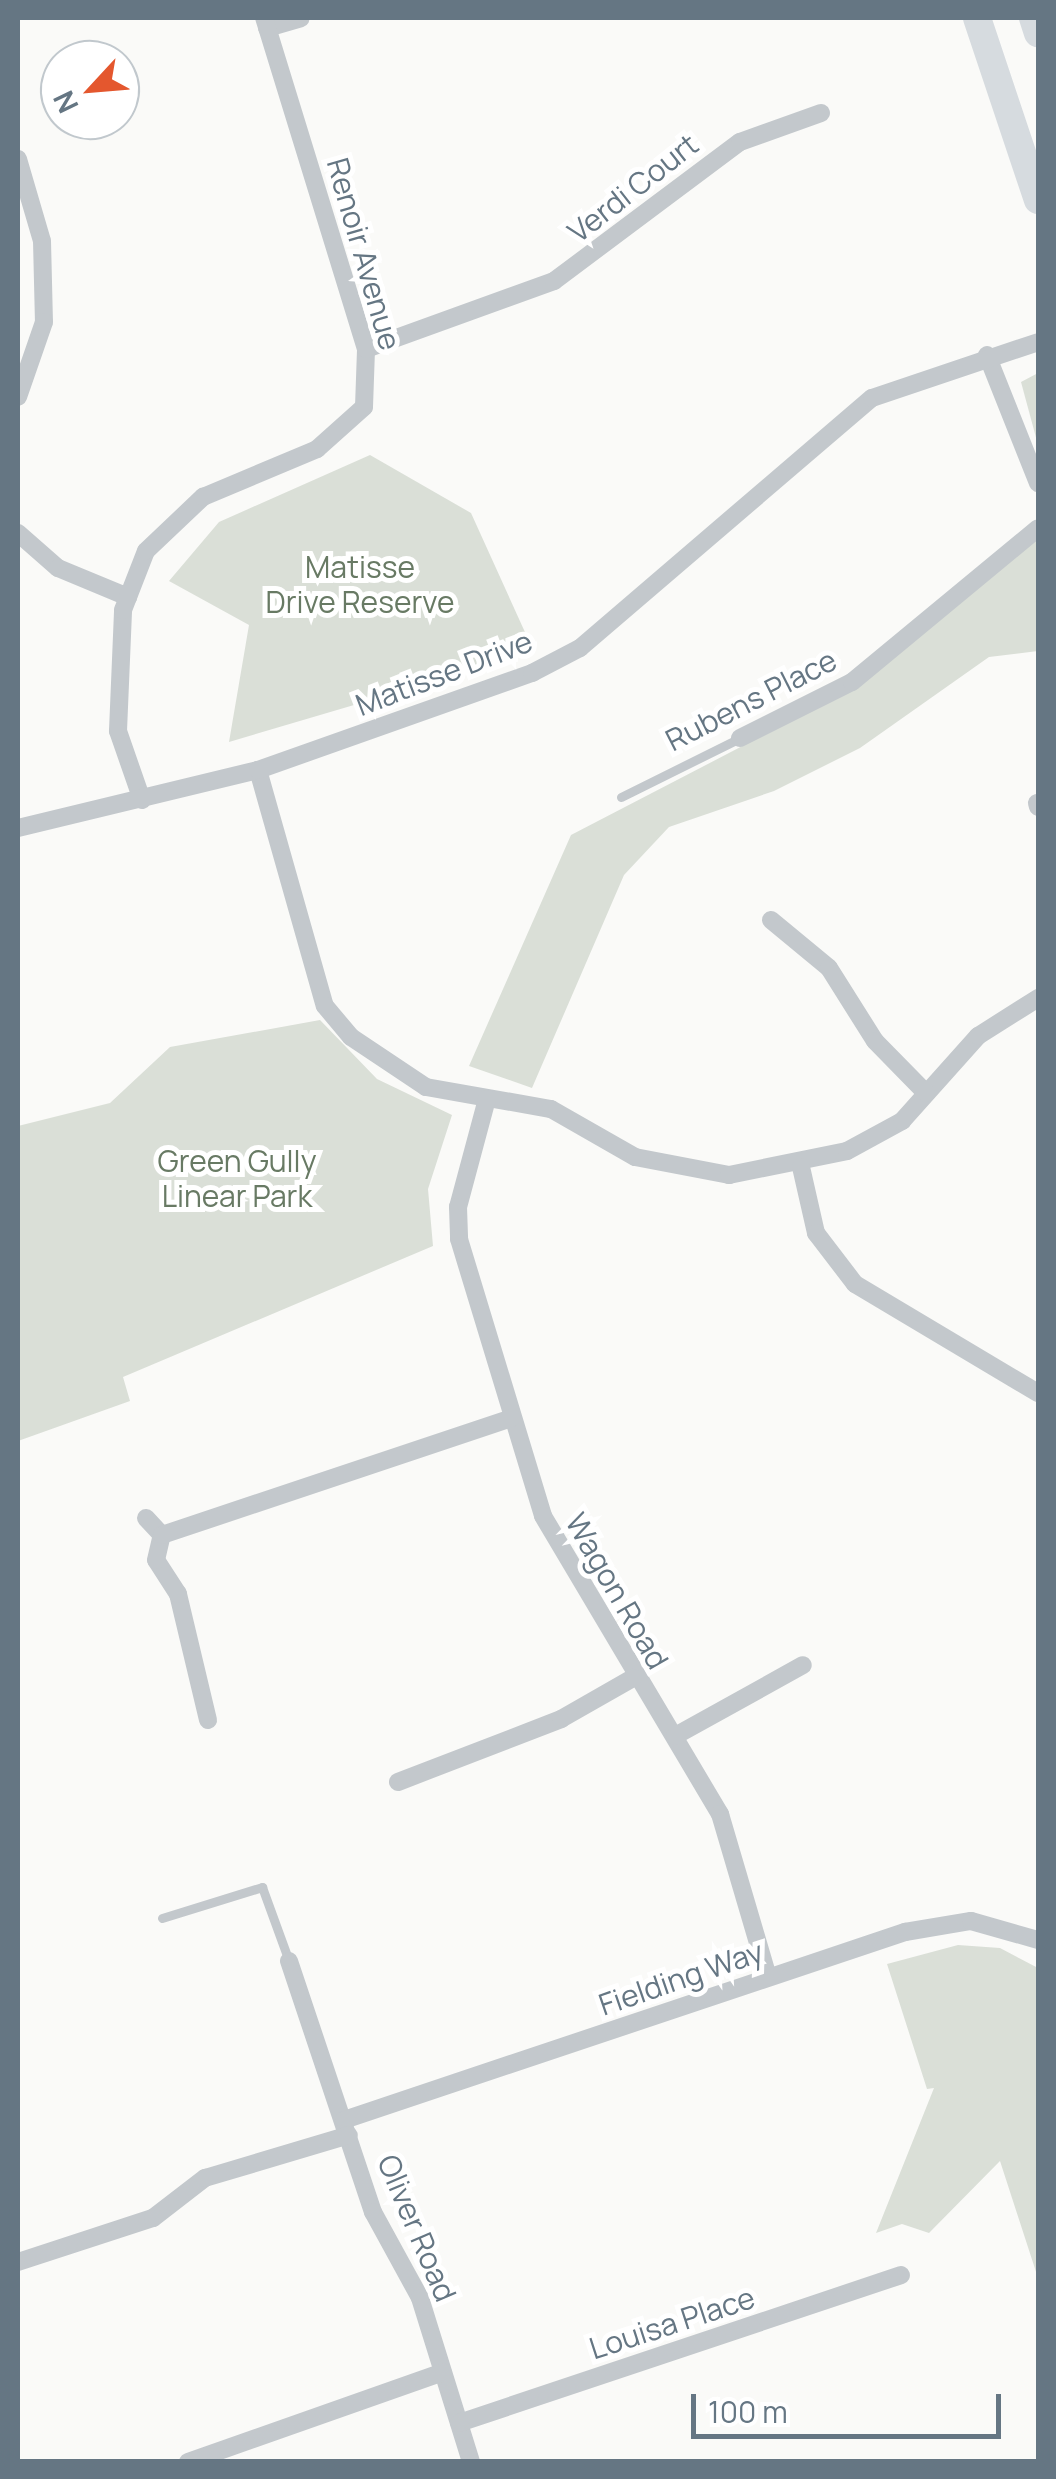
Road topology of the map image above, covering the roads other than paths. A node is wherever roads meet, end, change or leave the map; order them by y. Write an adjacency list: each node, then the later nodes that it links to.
1 (302, 18): 4 (street)
2 (977, 18): 8 (main road)
3 (1033, 18): 5 (main road)
4 (265, 22): 10 (street, Renoir Avenue)
5 (1038, 33)
6 (820, 113): 10 (street, Verdi Court)
7 (18, 159): 12 (street)
8 (1038, 200)
9 (1038, 342): 11 (street, Matisse Drive)
10 (366, 349): 16 (street, Renoir Avenue)
11 (986, 356): 13 (street); 18 (street, Matisse Drive)
12 (18, 397)
13 (1038, 483)
14 (1038, 528): 17 (street, Rubens Place)
15 (18, 533): 16 (street)
16 (128, 597): 20 (street, Renoir Avenue)
17 (740, 738): 19 (lane, Rubens Place)
18 (258, 770): 20 (street, Matisse Drive); 25 (street)
19 (622, 797)
20 (142, 800): 21 (street, Matisse Drive)
21 (18, 828)
22 (771, 920): 24 (street)
23 (1038, 998): 24 (street)
24 (926, 1093): 26 (street)
25 (487, 1098): 26 (street); 28 (street, Wagon Road)
26 (801, 1167): 27 (street)
27 (1038, 1392)
28 (512, 1418): 30 (street); 32 (street, Wagon Road)
29 (146, 1518): 30 (street)
30 (162, 1535): 33 (street)
31 (803, 1665): 34 (street)
32 (634, 1678): 34 (street, Wagon Road); 35 (street)
33 (208, 1720)
34 (675, 1736): 39 (street, Wagon Road)
35 (398, 1782)
36 (162, 1918): 38 (lane)
37 (1035, 1931): 39 (street, Fielding Way)
38 (289, 1961): 40 (street, Oliver Road)
39 (768, 1978): 40 (street, Fielding Way)
40 (346, 2128): 41 (street, Fielding Way); 43 (street, Oliver Road)
41 (18, 2262)
42 (902, 2275): 44 (street, Louisa Place)
43 (443, 2372): 44 (street, Oliver Road); 45 (street)
44 (459, 2422): 46 (street, Oliver Road)
45 (188, 2462)
46 (471, 2462)

